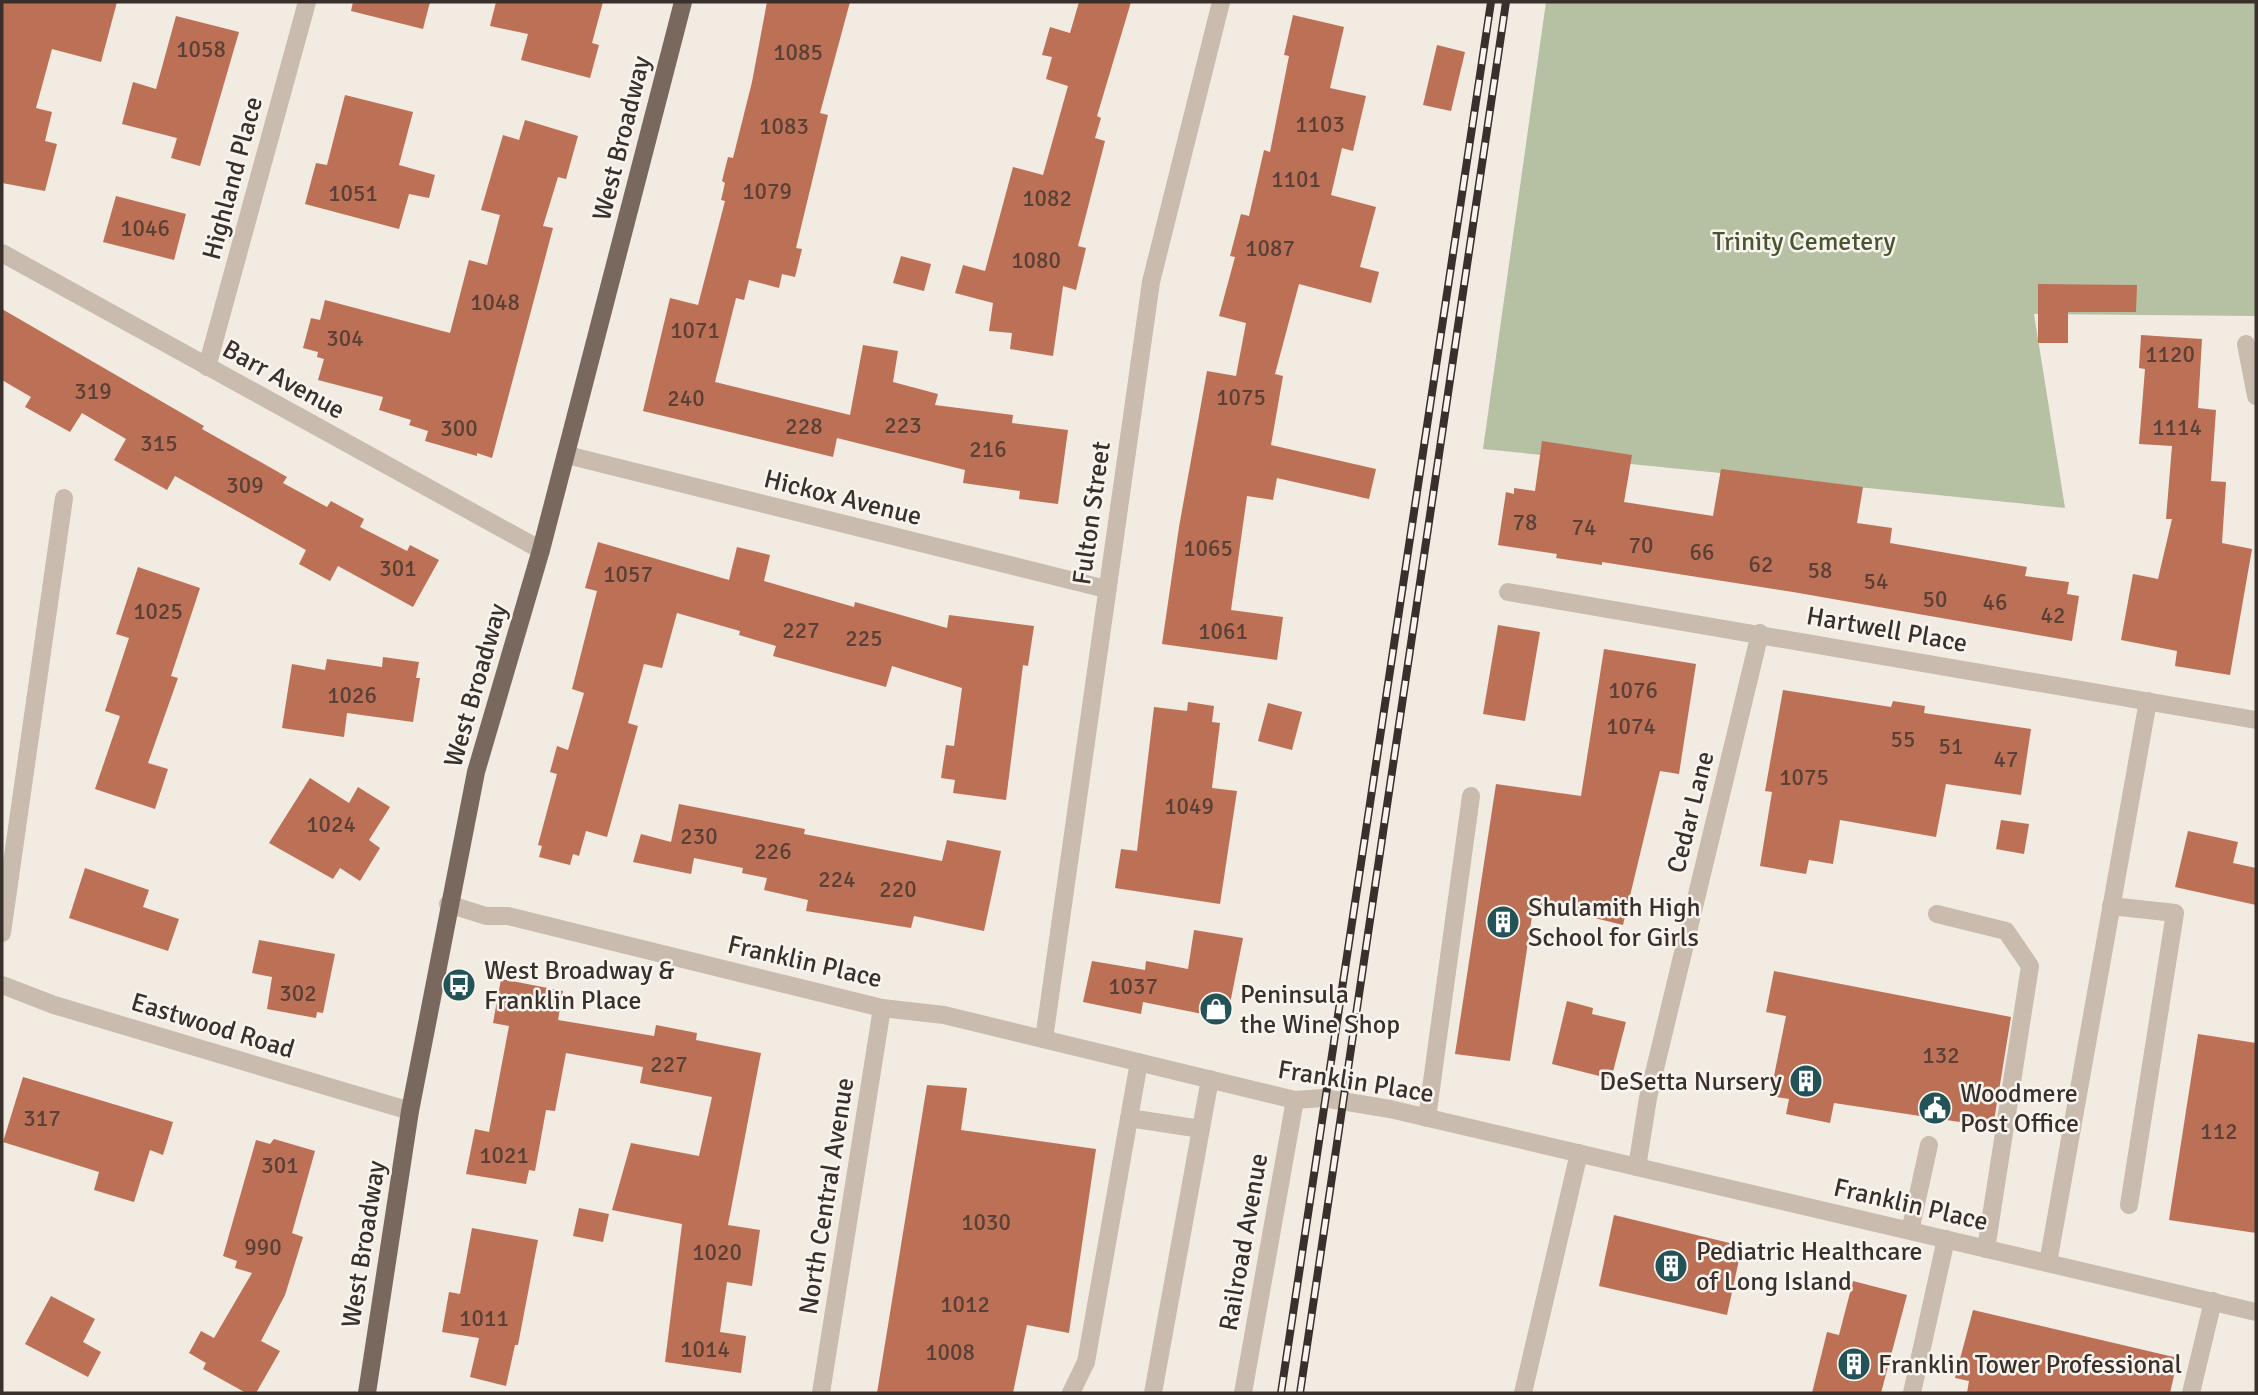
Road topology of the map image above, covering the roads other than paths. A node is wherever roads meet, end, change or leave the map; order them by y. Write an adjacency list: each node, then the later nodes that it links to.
1 (307, 2): 6 (street, Highland Place)
2 (683, 2): 8 (main road, West Broadway)
3 (1221, 2): 11 (street, Fulton Street)
4 (2, 253): 6 (street, Barr Avenue)
5 (2246, 344): 7 (street)
6 (208, 367): 10 (street, Barr Avenue)
7 (2256, 396)
8 (567, 455): 10 (main road, West Broadway); 11 (street, Hickox Avenue)
9 (64, 498): 20 (street)
10 (541, 551): 17 (main road, West Broadway)
11 (1106, 589): 23 (street, Fulton Street)
12 (1508, 592): 13 (street, Hartwell Place)
13 (1760, 633): 14 (street, Hartwell Place); 33 (street, Cedar Lane)
14 (2148, 701): 15 (street, Hartwell Place); 18 (street)
15 (2256, 715)
16 (1471, 796): 29 (street)
17 (448, 904): 22 (street, Franklin Place); 27 (main road, West Broadway)
18 (2111, 906): 34 (street); 38 (street)
19 (1937, 915): 37 (street)
20 (2, 933)
21 (2, 985): 27 (street, Eastwood Road)
22 (882, 1008): 23 (street, Franklin Place); 42 (street, North Central Avenue)
23 (1044, 1039): 24 (street, Franklin Place)
24 (1139, 1062): 25 (street, Franklin Place); 28 (street)
25 (1210, 1079): 26 (street, Franklin Place); 30 (street)
26 (1295, 1100): 29 (street, Franklin Place); 45 (street, Railroad Avenue)
27 (410, 1111): 41 (main road, West Broadway)
28 (1129, 1118): 30 (street); 43 (street)
29 (1427, 1118): 32 (street, Franklin Place)
30 (1201, 1129): 44 (street)
31 (1929, 1145): 35 (street)
32 (1580, 1153): 33 (street, Franklin Place); 46 (street)
33 (1637, 1167): 35 (street, Franklin Place)
34 (2129, 1205)
35 (1910, 1231): 36 (street, Franklin Place)
36 (1946, 1239): 37 (street, Franklin Place); 47 (street)
37 (1986, 1249): 38 (street, Franklin Place)
38 (2048, 1263): 39 (street, Franklin Place)
39 (2213, 1301): 40 (street, Franklin Place); 48 (street)
40 (2256, 1312)
41 (367, 1393)
42 (821, 1393)
43 (1071, 1393)
44 (1153, 1393)
45 (1243, 1393)
46 (1523, 1393)
47 (1912, 1393)
48 (2191, 1393)

